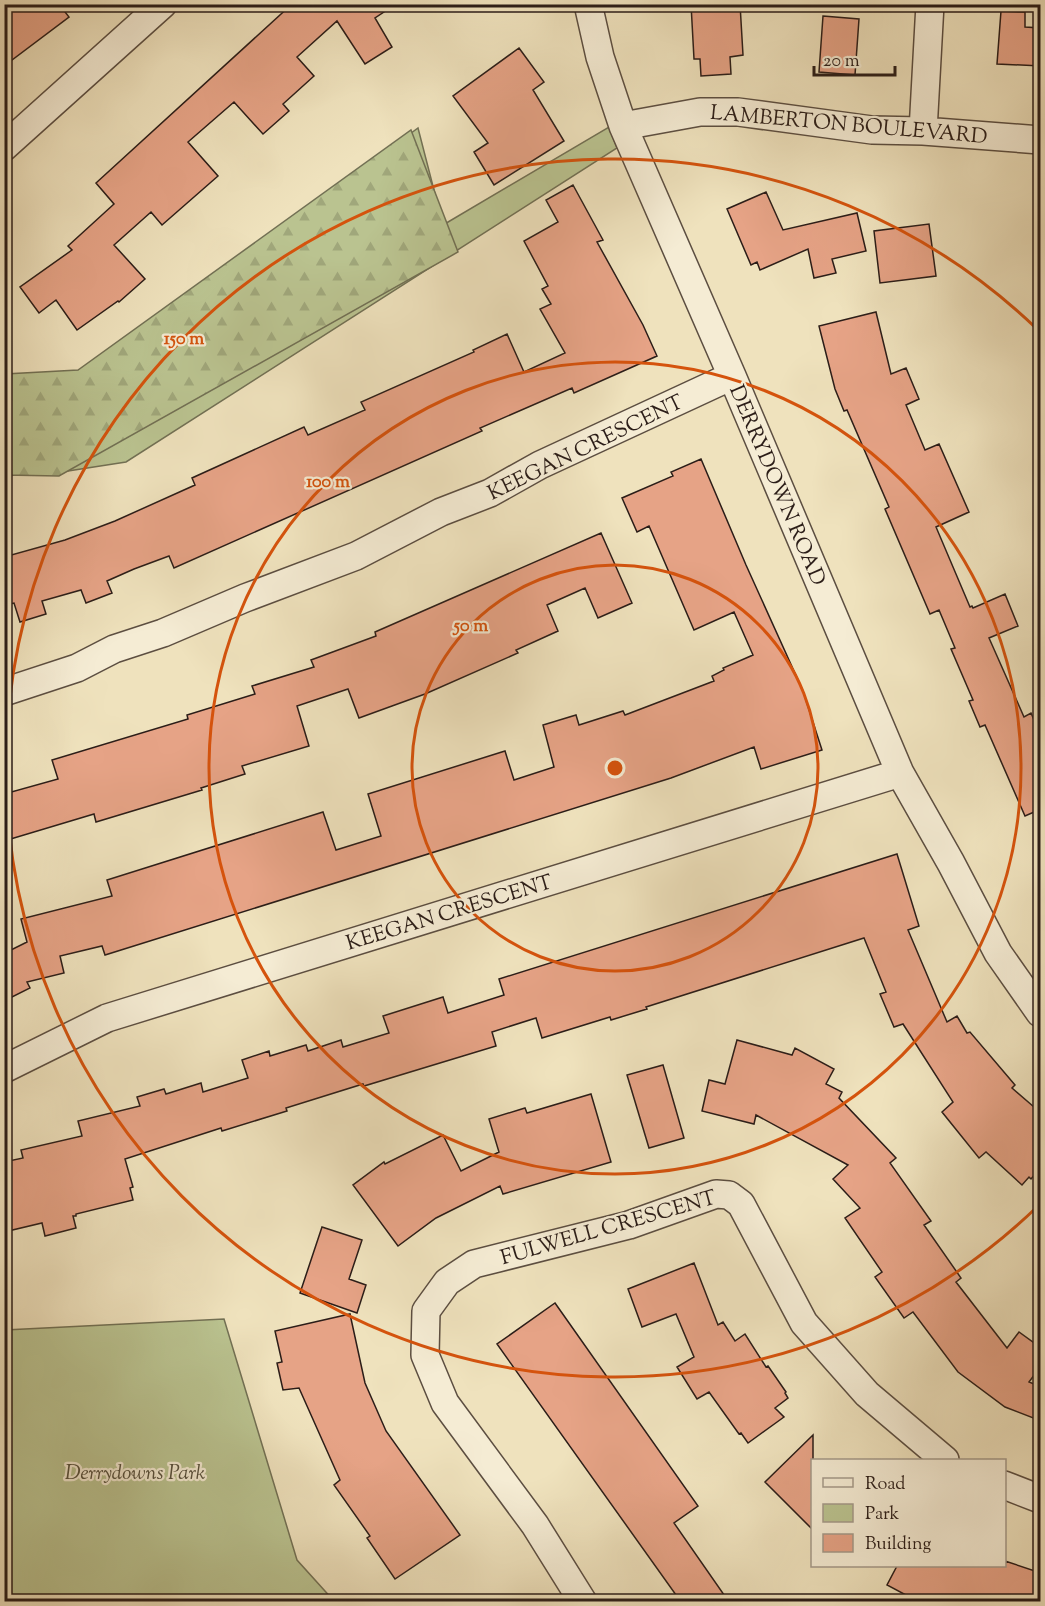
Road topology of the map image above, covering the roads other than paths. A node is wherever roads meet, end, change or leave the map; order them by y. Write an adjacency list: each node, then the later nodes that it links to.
1 (163, 4): 7 (street)
2 (588, 4): 4 (street, DERRYDOWN ROAD)
3 (930, 4): 5 (street)
4 (623, 126): 5 (street, LAMBERTON BOULEVARD); 8 (street, DERRYDOWN ROAD)
5 (923, 131): 6 (street, LAMBERTON BOULEVARD)
6 (1041, 140)
7 (4, 147)
8 (732, 376): 9 (street, KEEGAN CRESCENT); 10 (street, DERRYDOWN ROAD)
9 (4, 692)
10 (900, 772): 11 (street, DERRYDOWN ROAD); 12 (street, KEEGAN CRESCENT)
11 (1041, 1013)
12 (4, 1069)
13 (943, 1459): 16 (street, FULWELL CRESCENT)
14 (1006, 1485): 15 (street)
15 (1041, 1499)
16 (583, 1602)

